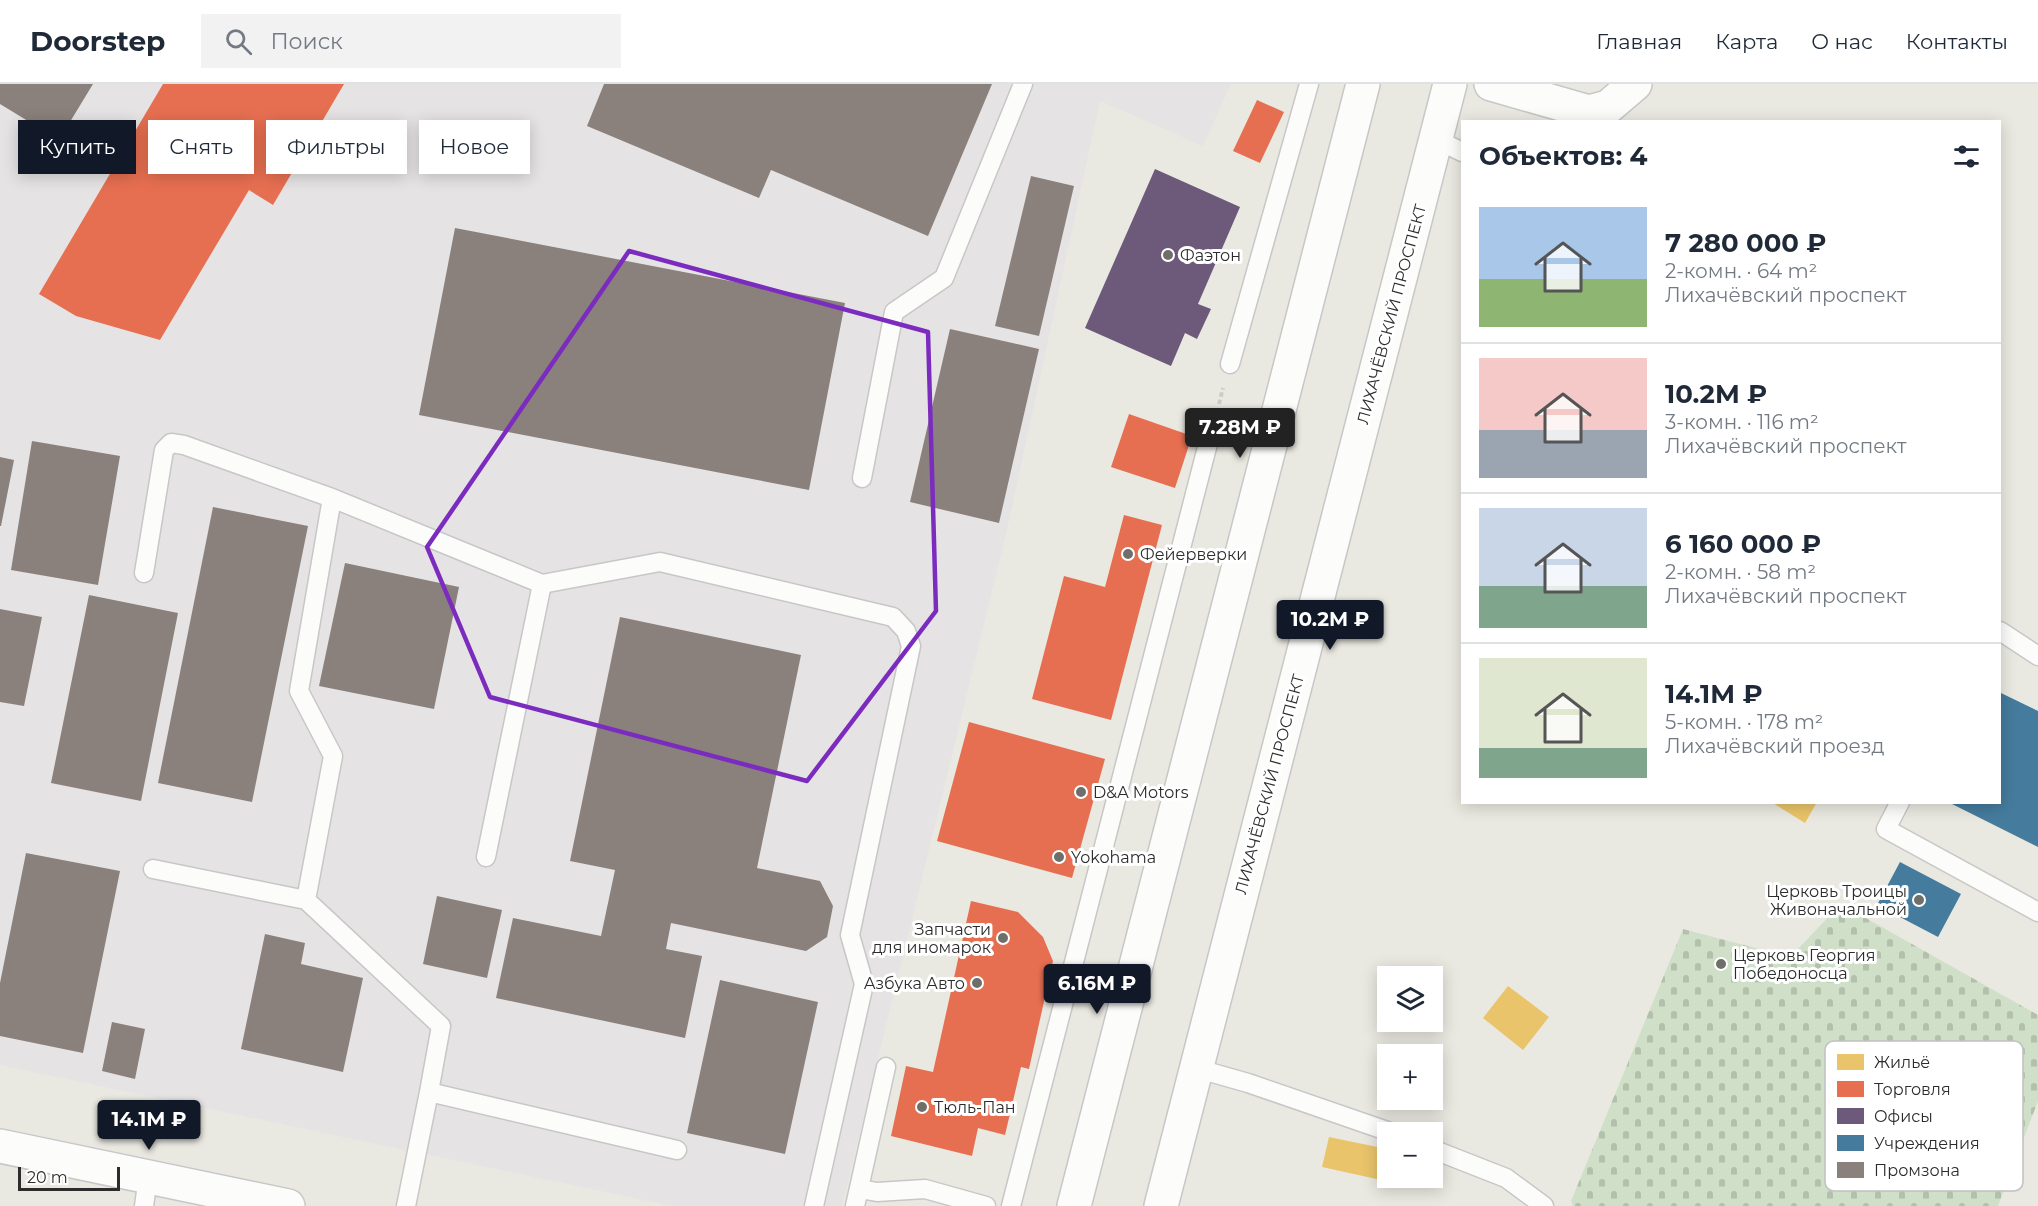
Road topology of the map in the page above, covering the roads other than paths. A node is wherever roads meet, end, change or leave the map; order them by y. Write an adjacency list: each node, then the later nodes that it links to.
1 (1023, 84): 10 (lane)
2 (1309, 84): 8 (lane)
3 (1450, 84): 7 (main road, ЛИХАЧЁВСКИЙ ПРОСПЕКТ)
4 (1491, 84): 5 (main road)
5 (1635, 84)
6 (1360, 85): 30 (main road)
7 (1449, 146): 22 (main road, ЛИХАЧЁВСКИЙ ПРОСПЕКТ)
8 (1230, 364)
9 (1212, 428): 35 (lane)
10 (861, 478)
11 (332, 498): 12 (lane); 13 (lane); 19 (lane)
12 (144, 573)
13 (542, 584): 17 (lane); 33 (lane)
14 (2001, 633): 15 (lane)
15 (2038, 656)
16 (1899, 804): 20 (lane)
17 (486, 856)
18 (153, 869): 19 (lane)
19 (306, 900): 23 (lane)
20 (2038, 912)
21 (886, 1067): 29 (lane)
22 (1195, 1068): 24 (lane); 36 (main road, ЛИХАЧЁВСКИЙ ПРОСПЕКТ)
23 (429, 1092): 26 (lane); 32 (lane)
24 (1377, 1128)
25 (0, 1146): 28 (main road)
26 (677, 1150)
27 (1443, 1153): 37 (lane)
28 (146, 1191): 31 (main road)
29 (858, 1197): 34 (lane)
30 (1074, 1203)
31 (288, 1206)
32 (406, 1206)
33 (814, 1206)
34 (986, 1206)
35 (1011, 1206)
36 (1161, 1206)
37 (1544, 1206)

